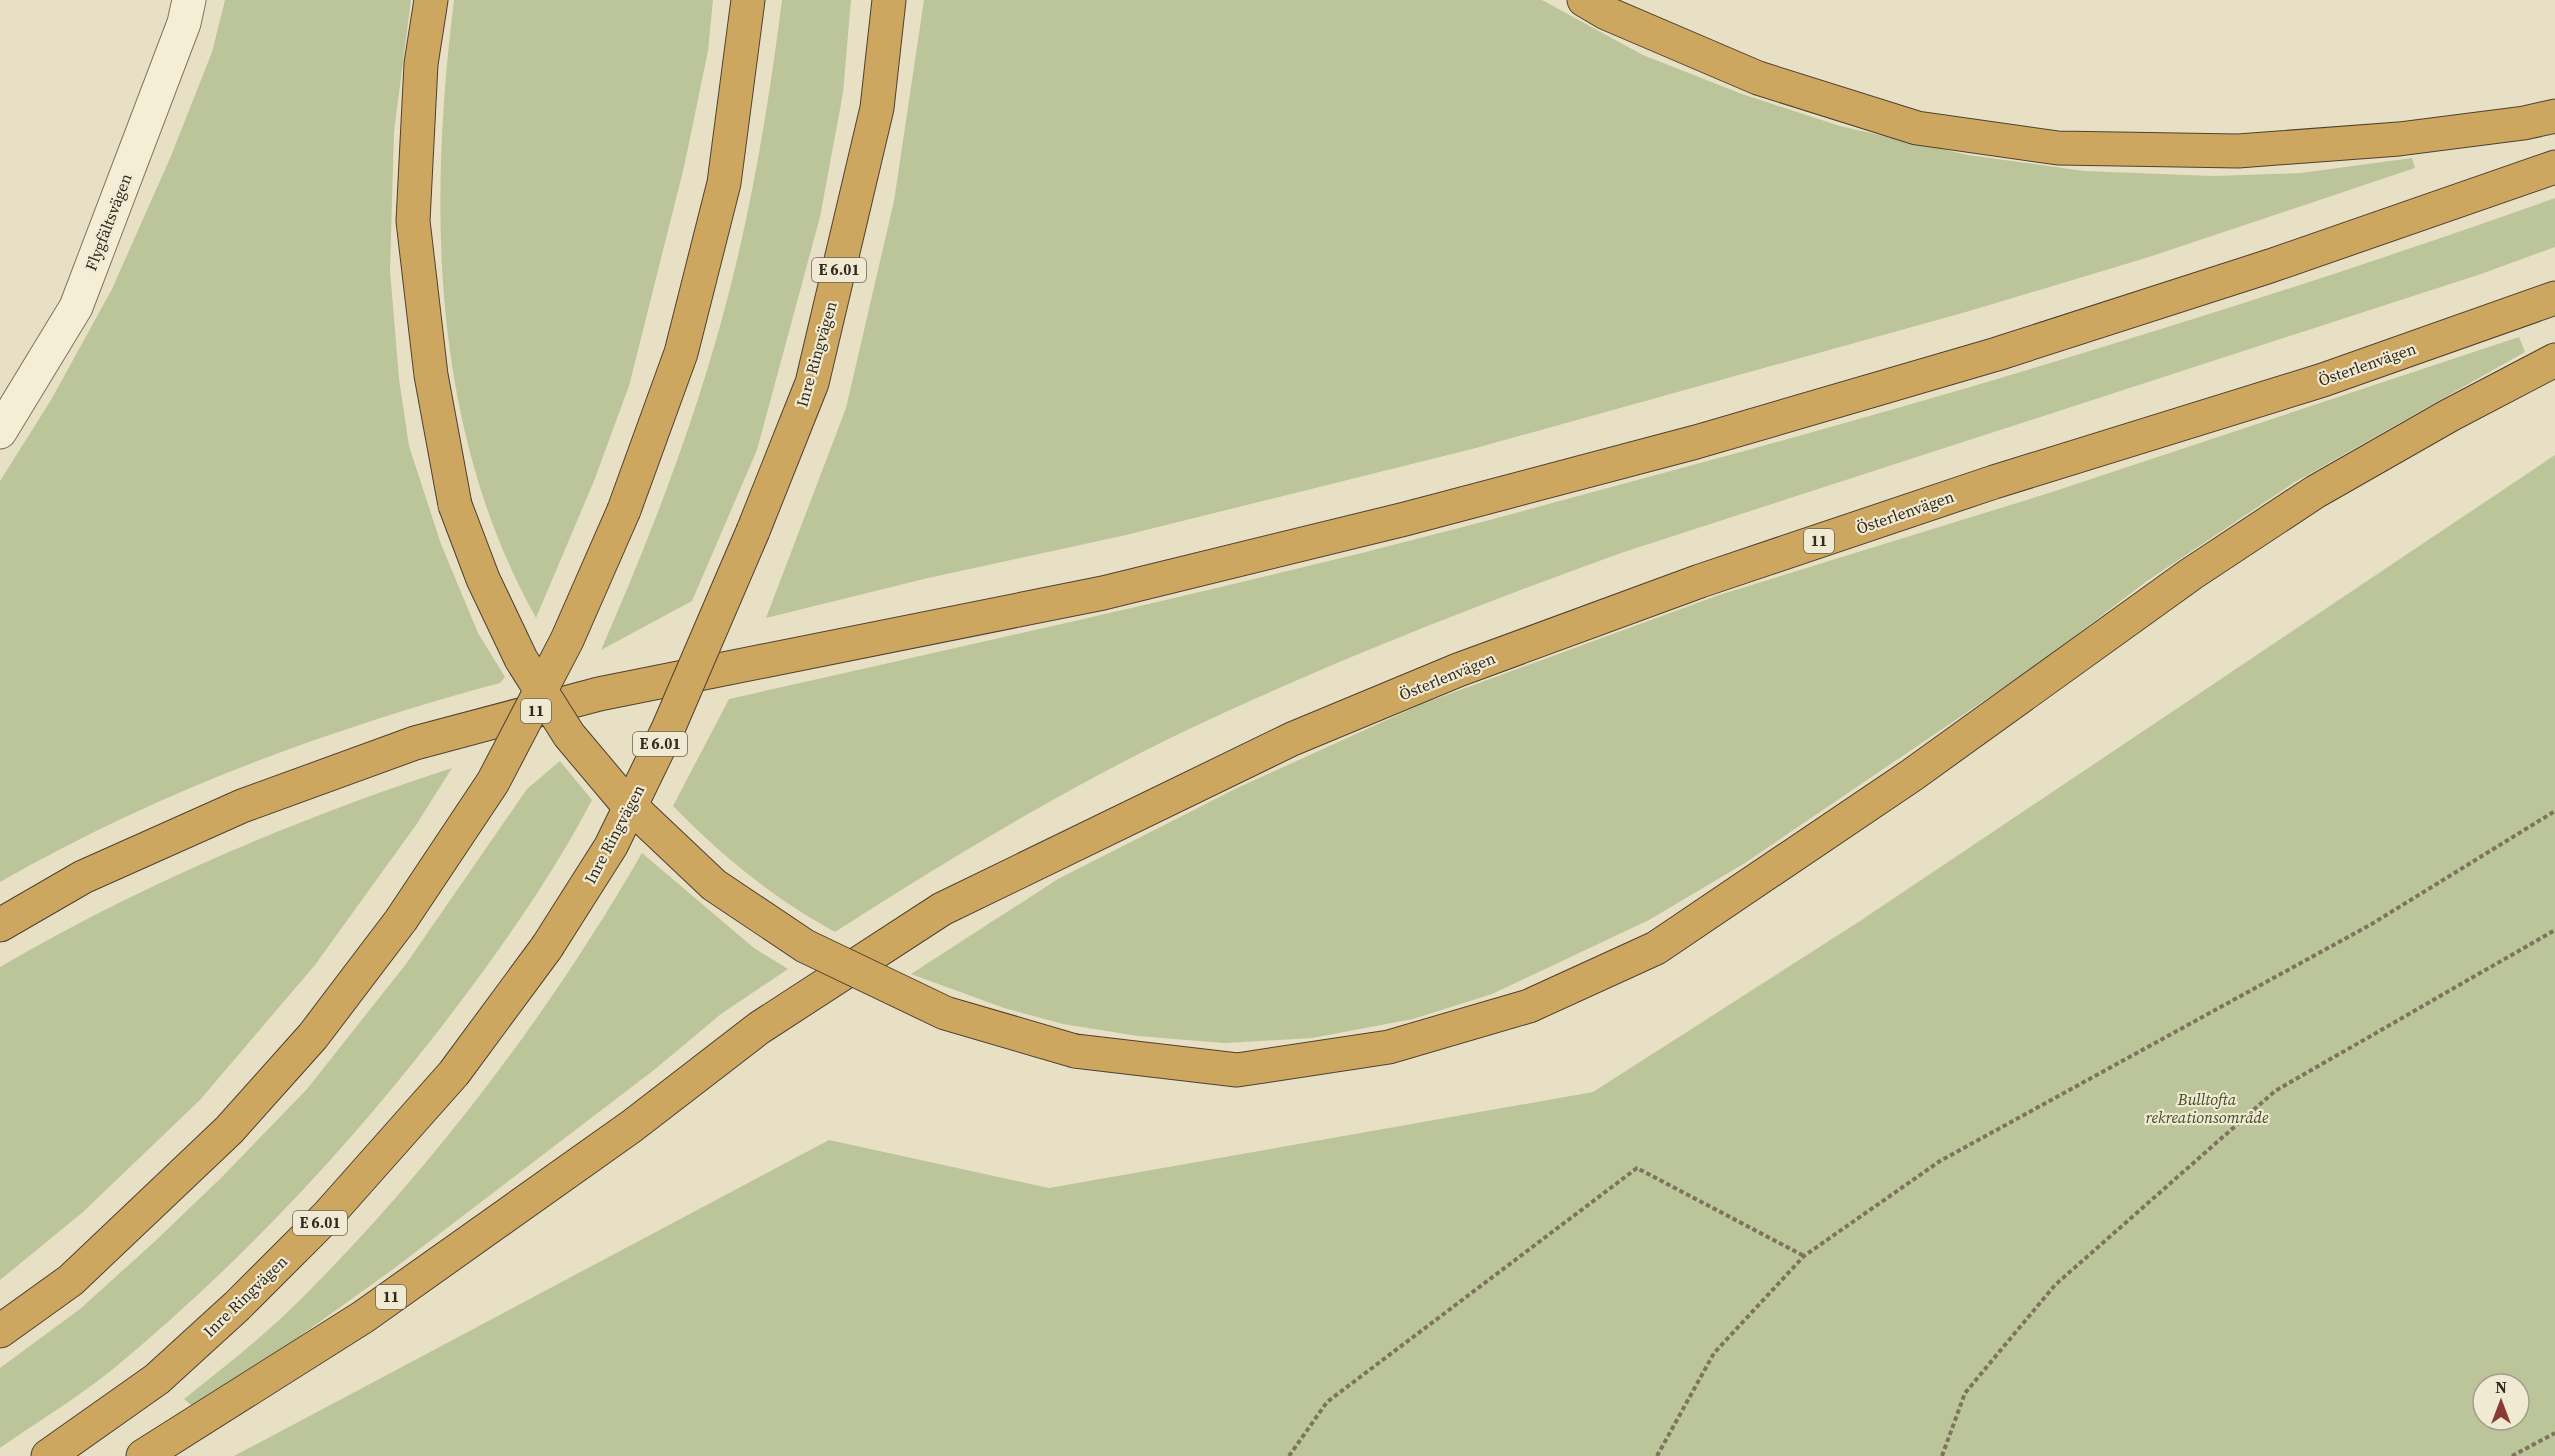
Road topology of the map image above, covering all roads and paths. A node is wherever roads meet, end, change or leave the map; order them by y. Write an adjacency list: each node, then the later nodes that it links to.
1 (189, 0): 10 (street, Flygfältsvägen)
2 (431, 0): 9 (highway, bridge)
3 (748, 0): 15 (highway, bridge)
4 (889, 0): 17 (highway, Inre Ringvägen / E 6.01, bridge)
5 (1584, 0): 6 (highway)
6 (2555, 116)
7 (2555, 167): 12 (highway, 11)
8 (2555, 298): 18 (highway, Österlenvägen / 11)
9 (2555, 360)
10 (0, 432)
11 (2555, 812): 14 (path)
12 (0, 925)
13 (2555, 930): 21 (path)
14 (1804, 1256): 19 (path); 20 (path)
15 (0, 1331)
16 (2555, 1433): 22 (path)
17 (48, 1456)
18 (143, 1456)
19 (1289, 1456)
20 (1657, 1456)
21 (1942, 1456)
22 (2512, 1456)

